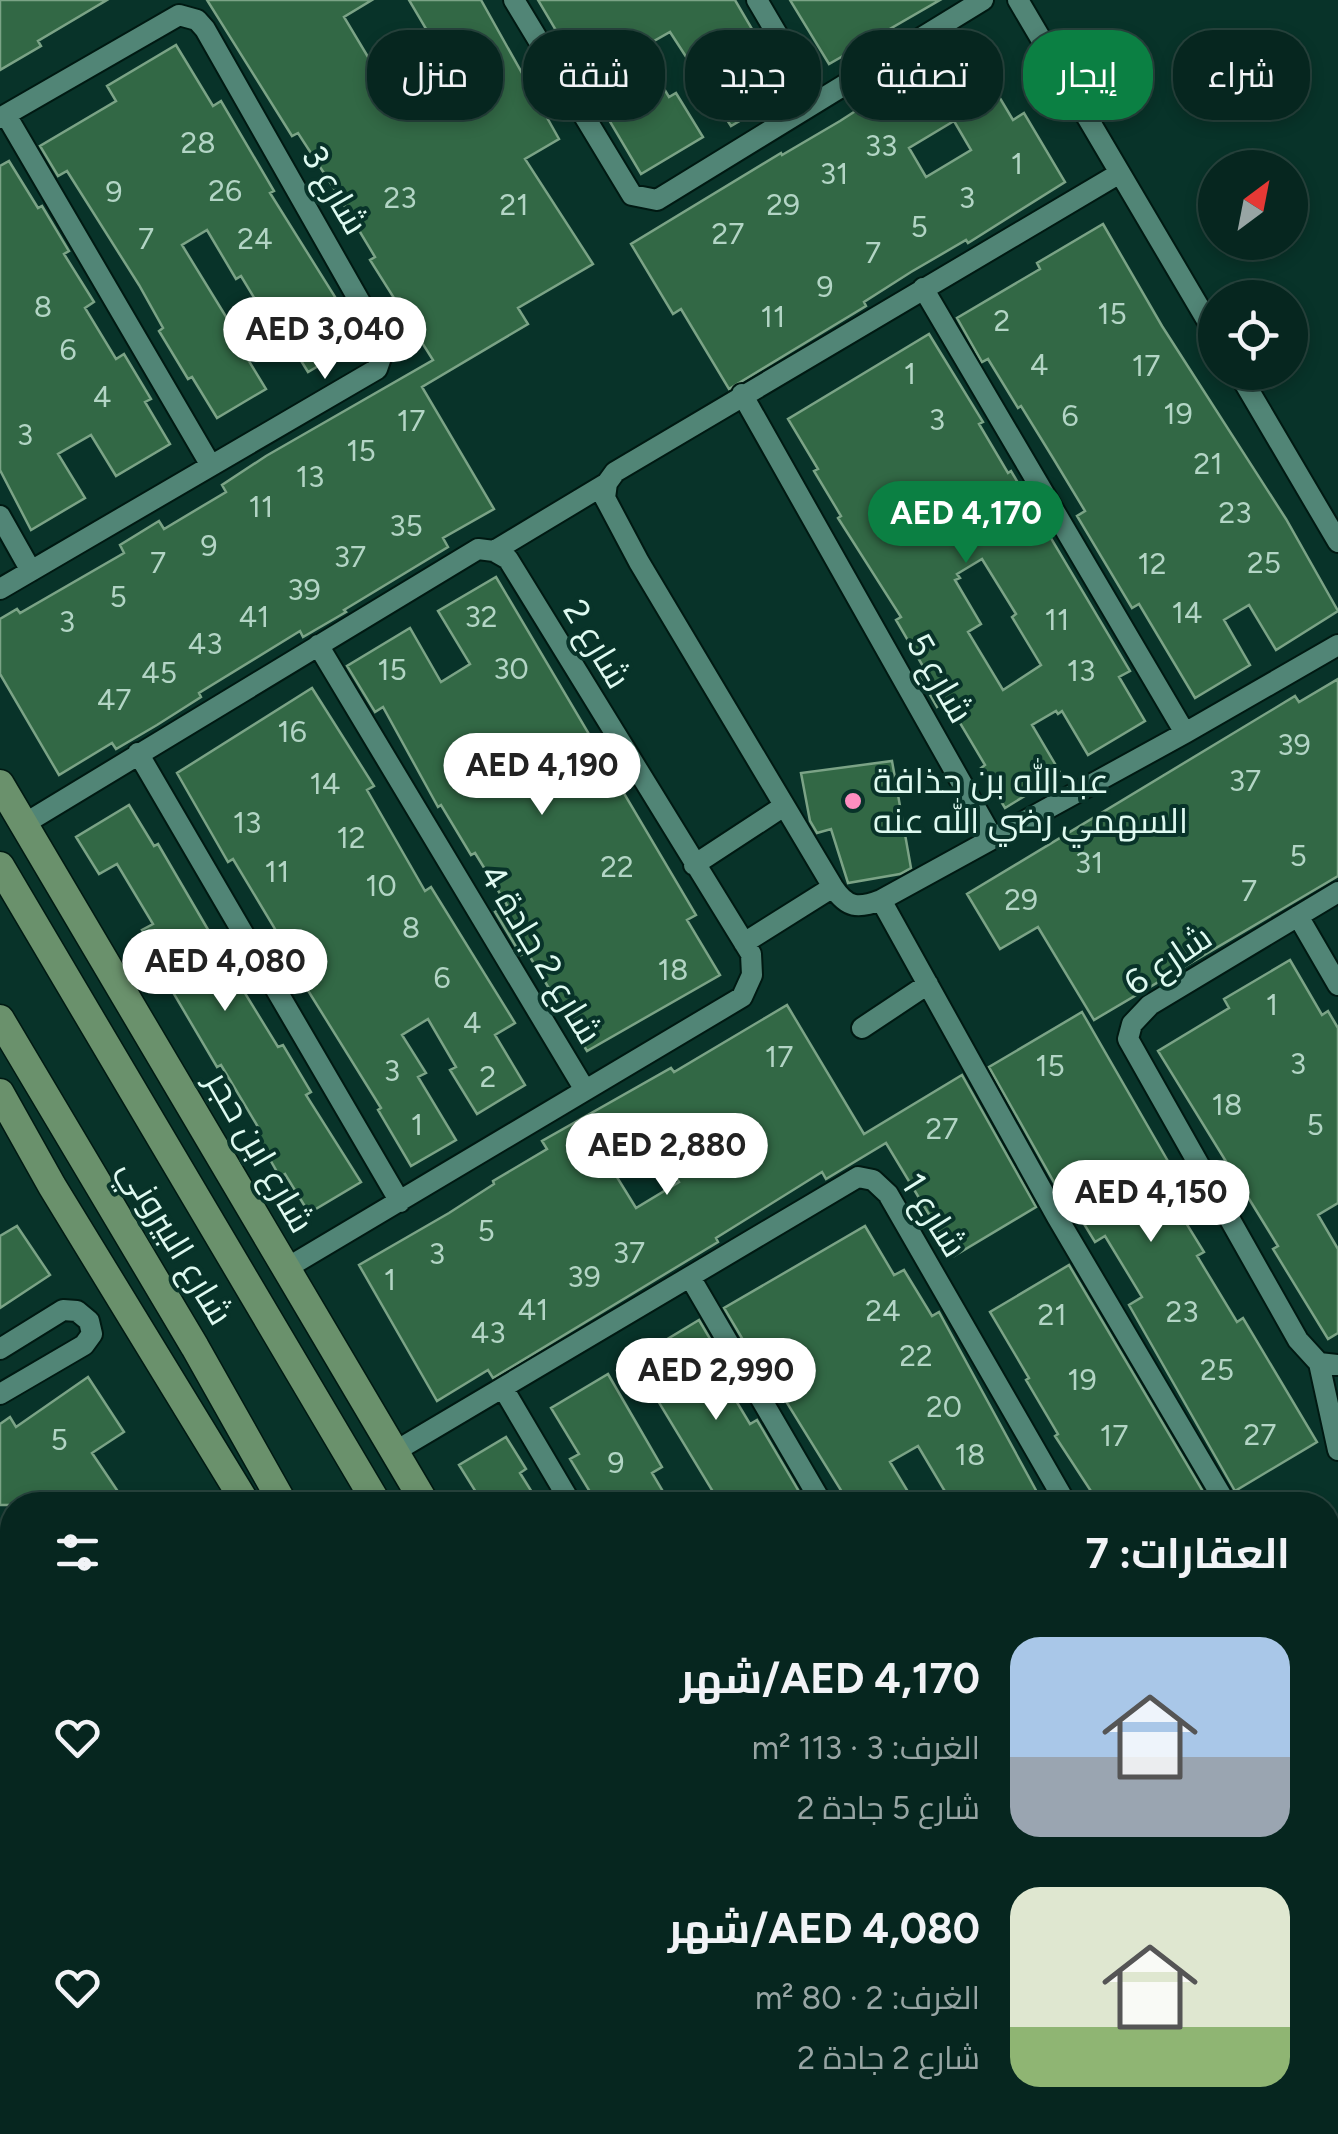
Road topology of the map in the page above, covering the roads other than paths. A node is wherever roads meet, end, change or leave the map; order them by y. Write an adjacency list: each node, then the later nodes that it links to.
1 (514, 0): 8 (street)
2 (757, 0): 5 (street)
3 (983, 0): 6 (street)
4 (1018, 0): 9 (street)
5 (775, 30)
6 (821, 100)
7 (3, 116): 14 (street); 14 (street, شارع 3)
8 (787, 120)
9 (1120, 173): 10 (street); 11 (street)
10 (923, 288): 13 (street); 23 (street)
11 (1198, 305)
12 (1249, 390): 17 (street)
13 (742, 394): 15 (street); 28 (street, شارع 5)
14 (210, 464): 19 (street, شارع 3)
15 (607, 483): 18 (street); 26 (street)
16 (0, 516): 19 (street)
17 (1338, 542)
18 (494, 551): 21 (street); 29 (street, شارع 2)
19 (31, 571): 20 (street, شارع 3)
20 (0, 589)
21 (318, 645): 24 (street); 43 (street, شارع 2 جادة 4)
22 (1338, 645): 23 (street)
23 (1185, 734): 28 (street)
24 (138, 753): 27 (street); 46 (street)
25 (0, 784): 27 (main road, شارع ابن حجر)
26 (784, 806): 29 (street); 31 (street)
27 (24, 824): 40 (main road, شارع ابن حجر)
28 (992, 836): 33 (street)
29 (694, 865): 35 (street, شارع 2)
30 (0, 866): 41 (main road)
31 (833, 887): 33 (street); 35 (street)
32 (1338, 892): 34 (street, شارع 6)
33 (881, 900): 36 (street)
34 (1298, 916): 37 (street); 52 (street, شارع 6)
35 (744, 944): 43 (street)
36 (928, 984): 39 (street); 66 (street)
37 (1338, 985)
38 (0, 1019): 49 (main road, شارع البيروني)
39 (862, 1028)
40 (147, 1034): 41 (main road); 42 (main road, شارع ابن حجر)
41 (110, 1050): 45 (main road)
42 (170, 1074): 45 (main road); 47 (main road, شارع ابن حجر)
43 (585, 1090): 46 (street)
44 (0, 1093): 51 (main road)
45 (140, 1100): 61 (main road)
46 (400, 1202): 47 (street)
47 (284, 1268): 58 (main road, شارع ابن حجر)
48 (690, 1278): 54 (street, شارع 1); 64 (street); 65 (street, شارع 1)
49 (191, 1341): 51 (main road); 53 (main road, شارع البيروني)
50 (0, 1348): 56 (street)
51 (160, 1360): 55 (main road)
52 (1329, 1364): 57 (street)
53 (210, 1373): 55 (main road); 60 (main road, شارع البيروني)
54 (504, 1388): 58 (street, شارع 1); 63 (street)
55 (179, 1392): 59 (main road)
56 (0, 1394)
57 (1338, 1450)
58 (394, 1452): 62 (main road, شارع ابن حجر)
59 (239, 1492)
60 (277, 1492)
61 (370, 1492)
62 (418, 1492)
63 (564, 1492)
64 (814, 1492)
65 (1060, 1492)
66 (1219, 1492)

